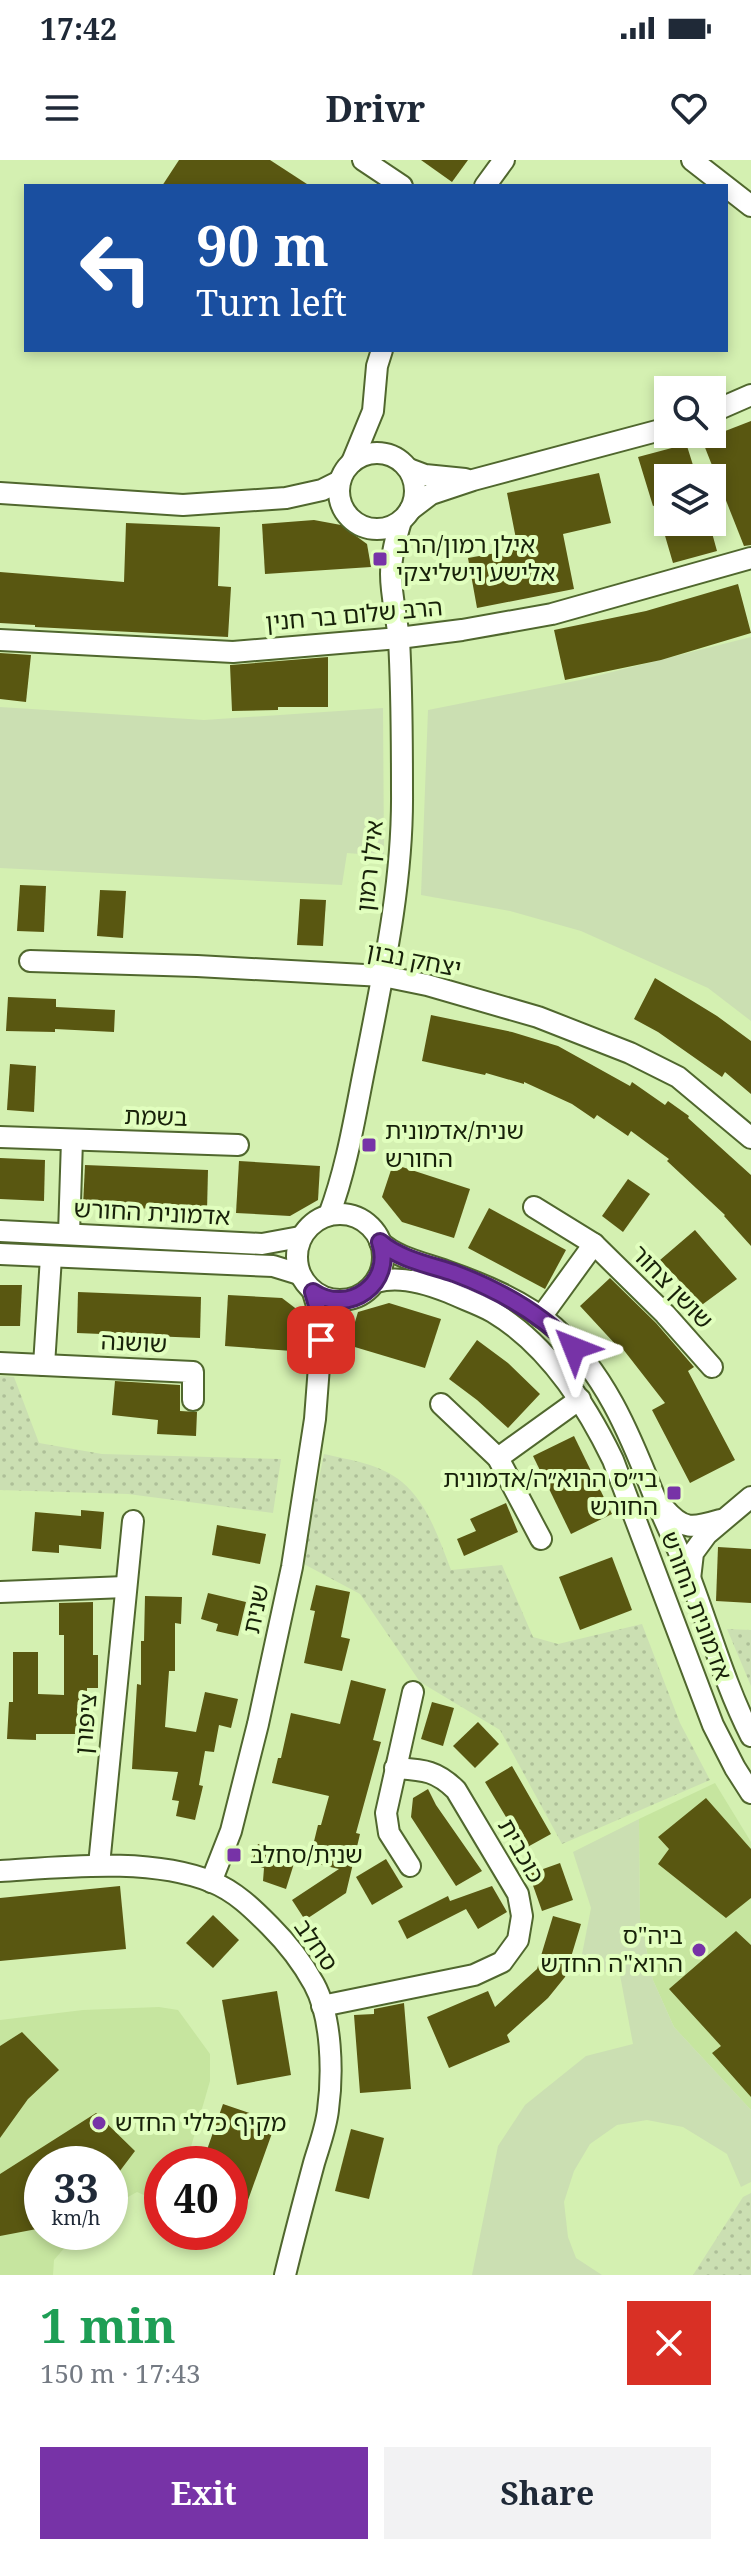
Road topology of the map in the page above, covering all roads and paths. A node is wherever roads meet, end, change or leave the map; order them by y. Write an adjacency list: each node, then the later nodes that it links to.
1 (363, 160): 4 (street)
2 (504, 160): 5 (street)
3 (692, 160): 6 (street)
4 (399, 184)
5 (486, 184)
6 (723, 184)
7 (728, 188): 8 (street)
8 (751, 206)
9 (381, 352): 12 (street)
10 (751, 395): 11 (street)
11 (726, 406)
12 (373, 411): 14 (street); 15 (street)
13 (654, 432): 16 (street)
14 (352, 462): 15 (street); 17 (street)
15 (402, 463): 16 (street); 20 (street)
16 (473, 480): 20 (street)
17 (340, 481): 19 (street); 21 (street)
18 (0, 493): 19 (street)
19 (286, 498): 21 (street)
20 (406, 515): 21 (street); 23 (street, אילן רמון)
21 (360, 524): 23 (street, אילן רמון)
22 (751, 558): 24 (street, הרב שלום בר חנין)
23 (391, 576): 24 (street, אילן רמון)
24 (399, 638): 25 (street, הרב שלום בר חנין); 27 (street, אילן רמון)
25 (0, 640)
26 (30, 961): 27 (street, יצחק נבון)
27 (383, 976): 29 (street, יצחק נבון); 32 (street, אילן רמון)
28 (0, 1137): 30 (street, בשמת)
29 (751, 1138)
30 (72, 1140): 31 (street, בשמת); 37 (street)
31 (238, 1145)
32 (347, 1157): 34 (street, אילן רמון); 35 (street, אילן רמון)
33 (534, 1207): 40 (street, שושן צחור)
34 (329, 1215): 35 (street); 38 (street)
35 (359, 1218): 39 (street)
36 (0, 1231): 37 (street, אדמונית החורש)
37 (69, 1234): 38 (street, אדמונית החורש)
38 (300, 1237): 43 (street)
39 (380, 1242): 44 (street); 47 (street, אדמונית החורש)
40 (594, 1244): 47 (street, שושן צחור); 51 (street, שושן צחור)
41 (0, 1254): 42 (street, אדמונית החורש)
42 (51, 1257): 43 (street, אדמונית החורש); 50 (street)
43 (299, 1274): 45 (street)
44 (376, 1282): 46 (street); 52 (street, אדמונית החורש)
45 (313, 1292): 46 (street); 48 (street, שנית)
46 (355, 1298): 48 (street)
47 (541, 1317): 56 (street, אדמונית החורש)
48 (321, 1340): 71 (street, שנית)
49 (0, 1363): 50 (street, שושנה)
50 (44, 1365): 53 (street, שושנה)
51 (712, 1367)
52 (580, 1399): 55 (street); 67 (street, אדמונית החורש)
53 (193, 1400)
54 (441, 1404): 55 (street)
55 (498, 1458): 60 (street)
56 (654, 1496): 58 (street); 61 (street, אדמונית החורש)
57 (751, 1497): 58 (street)
58 (728, 1518): 61 (street)
59 (133, 1521): 62 (street, ציפורן)
60 (541, 1539)
61 (690, 1579): 65 (street, אדמונית החורש)
62 (125, 1587): 63 (street); 68 (street, ציפורן)
63 (1, 1597)
64 (413, 1692): 66 (street)
65 (751, 1736)
66 (395, 1768): 69 (street); 72 (street, כוכבית)
67 (751, 1793)
68 (99, 1865): 70 (street, סחלב); 71 (street, סחלב)
69 (410, 1866)
70 (0, 1871)
71 (211, 1882): 72 (street, סחלב)
72 (322, 2006): 73 (street, סחלב)
73 (285, 2275)

